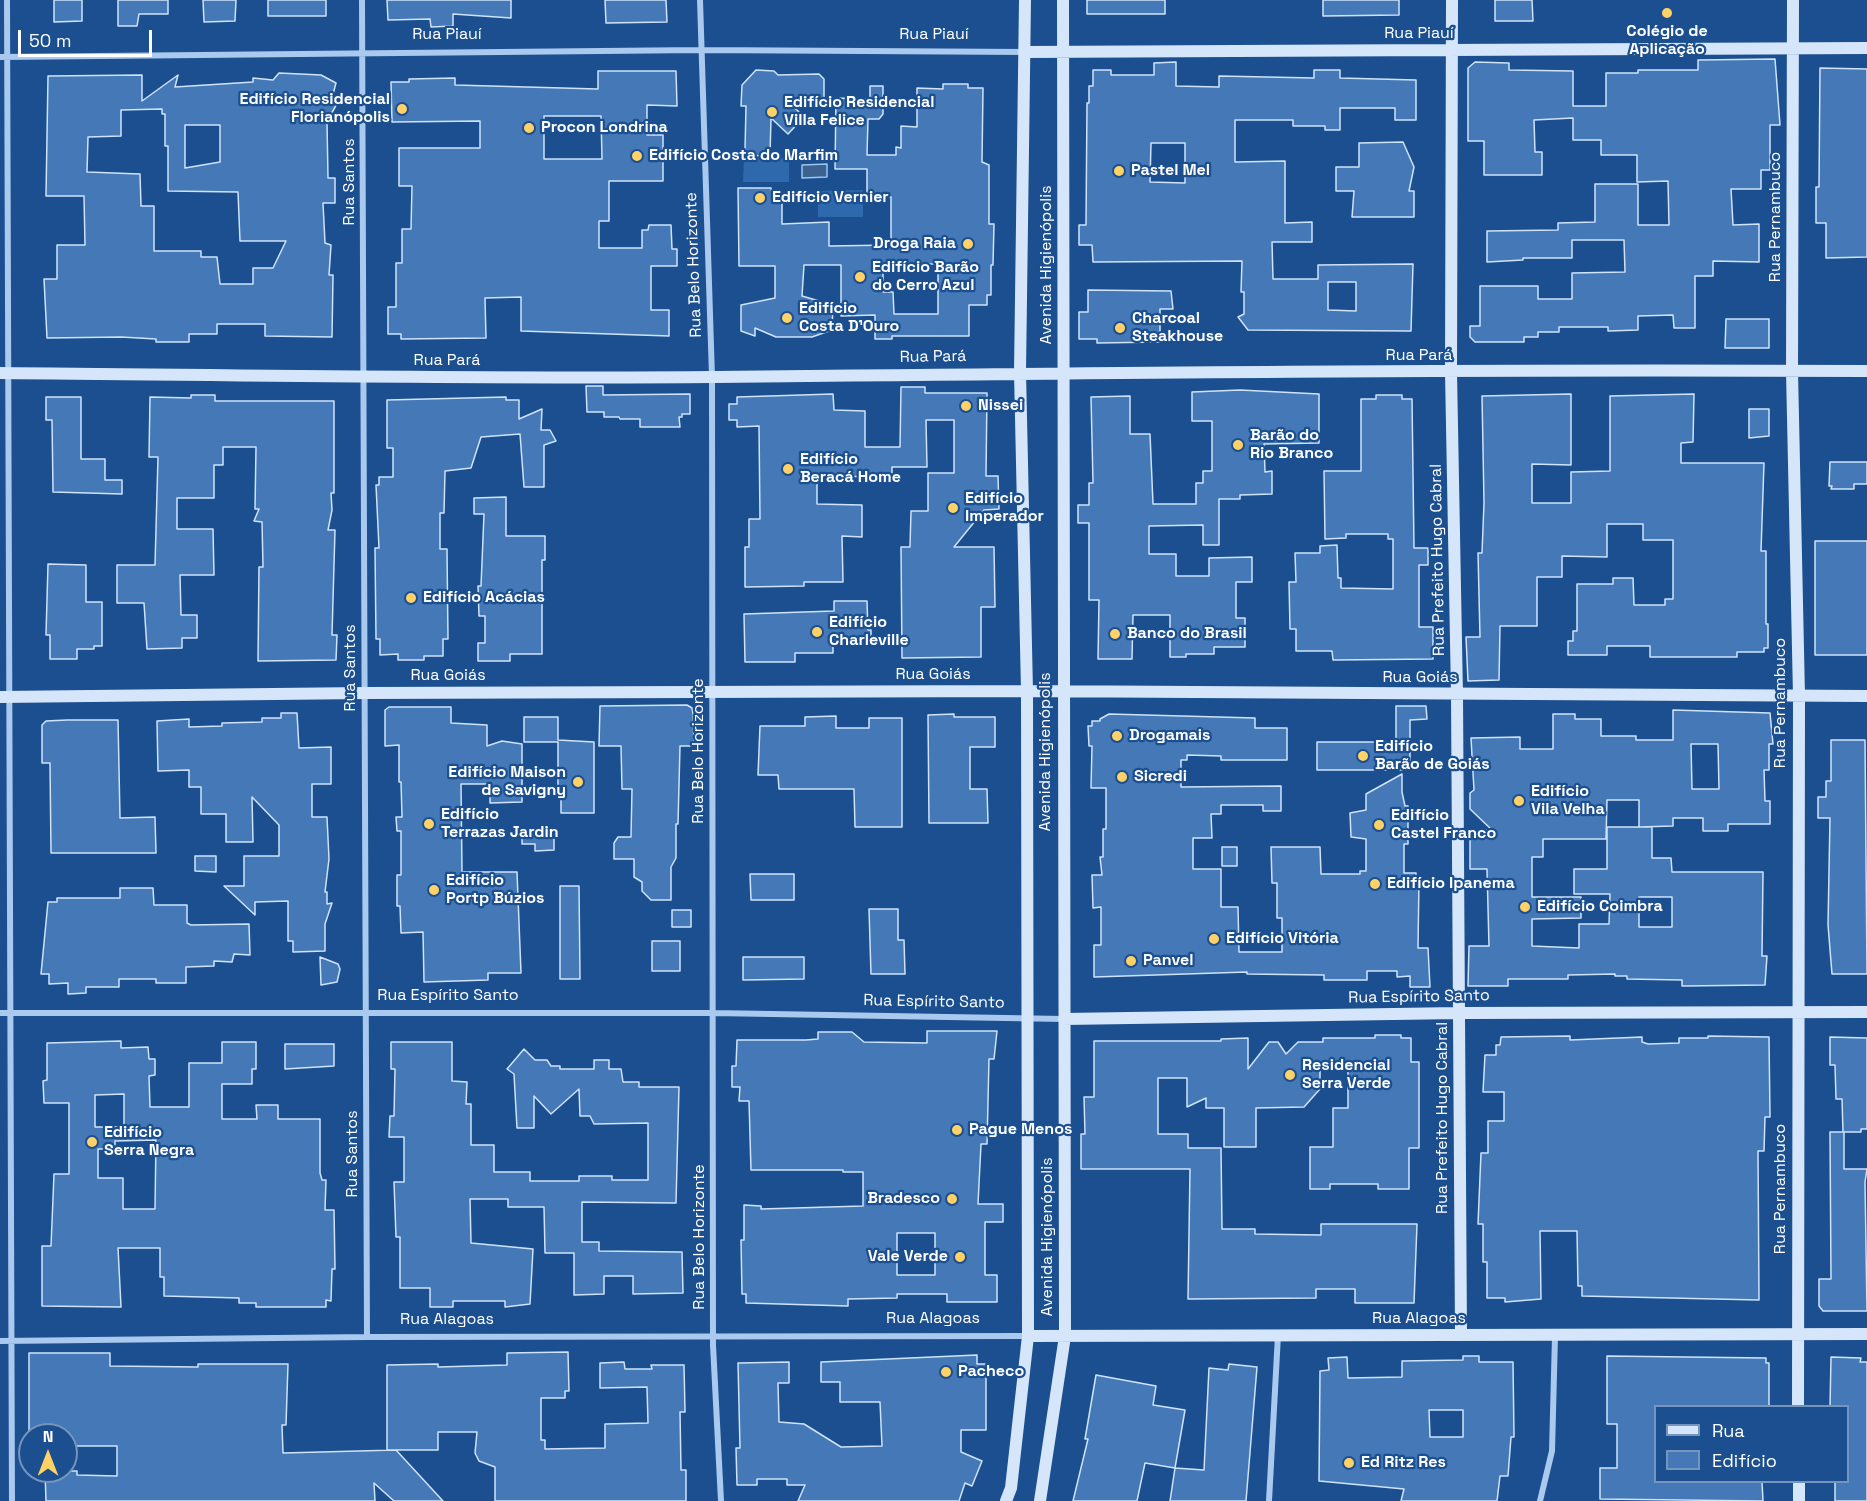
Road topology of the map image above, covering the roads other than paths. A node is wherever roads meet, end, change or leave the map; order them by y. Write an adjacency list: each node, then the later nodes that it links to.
1 (8, 0): 15 (street)
2 (362, 0): 13 (street, Rua Santos)
3 (700, 0): 10 (street, Rua Belo Horizonte)
4 (1025, 0): 14 (street, Avenida Higienópolis)
5 (1063, 0): 12 (street, Avenida Higienópolis)
6 (1452, 0): 11 (street, Rua Prefeito Hugo Cabral)
7 (1793, 0): 9 (street, Rua Pernambuco)
8 (1867, 48): 9 (street, Rua Piauí)
9 (1794, 49): 11 (street, Rua Piauí); 16 (street, Rua Pernambuco)
10 (701, 50): 13 (street, Rua Piauí); 14 (street, Rua Piauí); 23 (street, Rua Belo Horizonte)
11 (1453, 50): 12 (street, Rua Piauí); 20 (street, Rua Prefeito Hugo Cabral)
12 (1063, 51): 14 (street, Rua Piauí); 19 (street, Avenida Higienópolis)
13 (363, 52): 15 (street, Rua Piauí); 22 (street, Rua Santos)
14 (1025, 52): 18 (street, Avenida Higienópolis)
15 (4, 57): 21 (street)
16 (1792, 371): 17 (street, Rua Pará); 20 (street, Rua Pará); 29 (street, Rua Pernambuco)
17 (1867, 371)
18 (1020, 372): 19 (street, Rua Pará); 23 (street, Rua Pará); 24 (street, Avenida Higienópolis)
19 (1063, 372): 20 (street, Rua Pará); 25 (street, Avenida Higienópolis)
20 (1451, 372): 28 (street, Rua Prefeito Hugo Cabral)
21 (4, 373): 22 (street, Rua Pará); 31 (street)
22 (364, 377): 23 (street, Rua Pará); 26 (street, Rua Santos)
23 (712, 377): 27 (street, Rua Belo Horizonte)
24 (1027, 691): 25 (street, Rua Goiás); 27 (street, Rua Goiás); 40 (street, Avenida Higienópolis)
25 (1062, 691): 28 (street, Rua Goiás); 39 (street, Avenida Higienópolis)
26 (365, 693): 27 (street, Rua Goiás); 31 (street, Rua Goiás); 36 (street, Rua Santos)
27 (712, 693): 37 (street, Rua Belo Horizonte)
28 (1457, 695): 29 (street, Rua Goiás); 38 (street, Rua Prefeito Hugo Cabral)
29 (1799, 696): 30 (street, Rua Goiás); 32 (street, Rua Pernambuco)
30 (1867, 696)
31 (5, 697): 35 (street)
32 (1797, 1012): 33 (street, Rua Espírito Santo); 38 (street, Rua Espírito Santo); 41 (street, Rua Pernambuco)
33 (1867, 1012)
34 (0, 1013): 35 (street, Rua Espírito Santo)
35 (10, 1013): 36 (street, Rua Espírito Santo); 51 (street)
36 (366, 1013): 37 (street, Rua Espírito Santo); 49 (street, Rua Santos)
37 (713, 1013): 40 (street, Rua Espírito Santo); 45 (street, Rua Belo Horizonte)
38 (1459, 1013): 39 (street, Rua Espírito Santo); 44 (street, Rua Prefeito Hugo Cabral)
39 (1064, 1019): 40 (street, Rua Espírito Santo); 47 (street, Avenida Higienópolis)
40 (1026, 1020): 46 (street, Avenida Higienópolis)
41 (1798, 1334): 42 (street, Rua Alagoas); 48 (street, Rua Alagoas); 52 (street, Rua Pernambuco)
42 (1867, 1334)
43 (1278, 1335): 44 (street, Rua Alagoas); 47 (street, Rua Alagoas); 58 (street)
44 (1461, 1335): 48 (street, Rua Alagoas)
45 (714, 1336): 46 (street, Rua Alagoas); 49 (street, Rua Alagoas); 55 (street, Rua Belo Horizonte)
46 (1028, 1336): 47 (street, Rua Alagoas); 56 (street, Avenida Higienópolis)
47 (1065, 1336): 57 (street, Avenida Higienópolis)
48 (1555, 1336): 59 (street)
49 (367, 1337): 51 (street, Rua Alagoas)
50 (0, 1341): 51 (street, Rua Alagoas)
51 (11, 1341): 54 (street)
52 (1798, 1405)
53 (1799, 1483): 60 (street)
54 (12, 1501)
55 (721, 1501)
56 (1006, 1501)
57 (1040, 1501)
58 (1269, 1501)
59 (1540, 1501)
60 (1799, 1501)

